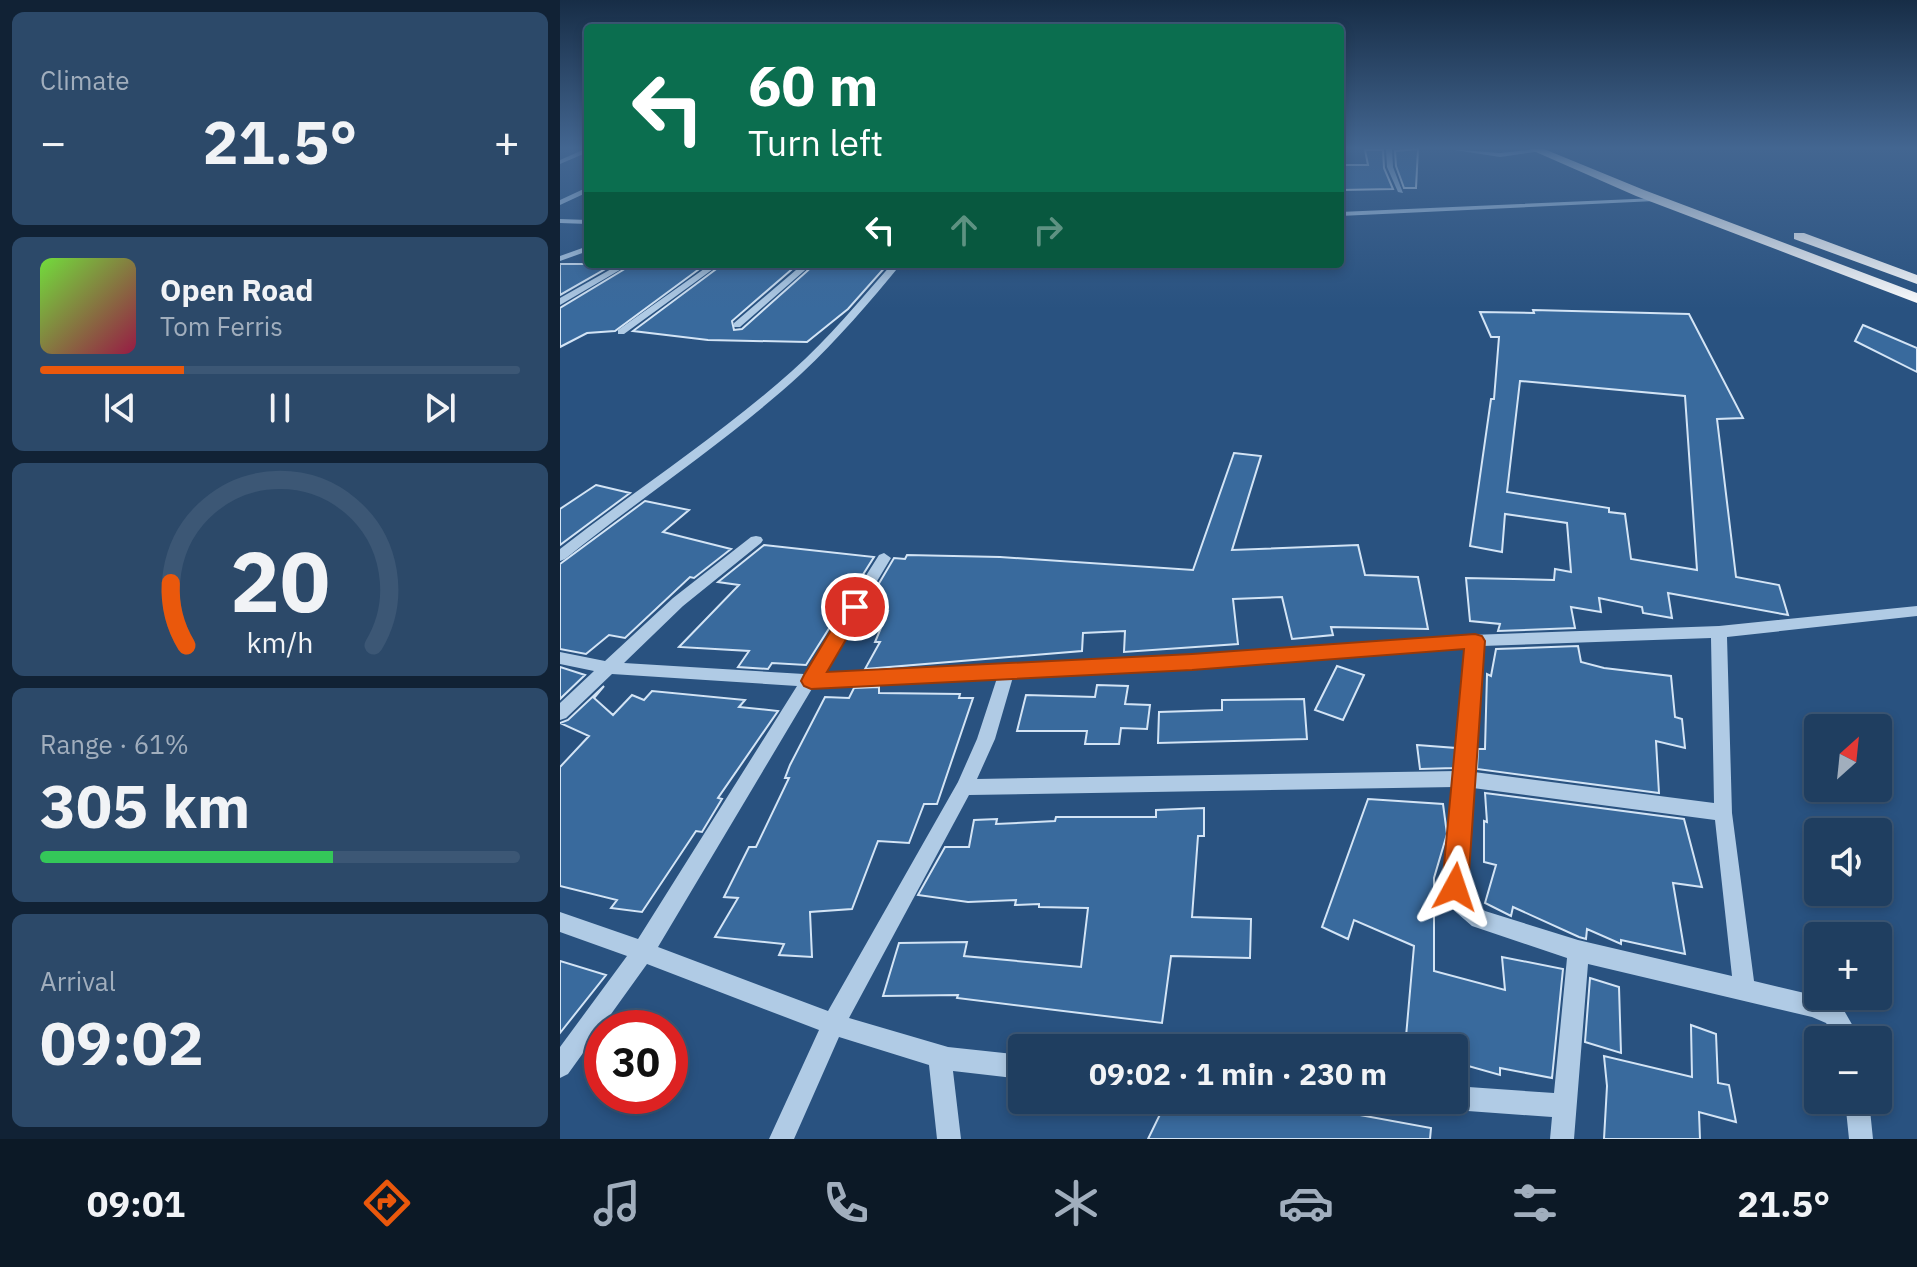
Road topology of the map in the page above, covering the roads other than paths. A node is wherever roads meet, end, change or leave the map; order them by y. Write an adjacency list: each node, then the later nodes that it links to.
1 (1496, 202): 5 (street)
2 (1572, 202): 6 (street)
3 (1664, 202): 8 (highway)
4 (1690, 202): 7 (highway)
5 (1344, 211)
6 (1344, 211)
7 (1728, 217): 19 (highway); 20 (highway)
8 (1707, 218): 21 (highway); 23 (highway)
9 (560, 221): 10 (street)
10 (584, 222)
11 (584, 223): 12 (street)
12 (560, 233)
13 (584, 250): 14 (street)
14 (560, 259)
15 (619, 268): 22 (street)
16 (710, 268): 25 (street)
17 (803, 268): 24 (street)
18 (893, 268): 27 (street)
19 (1917, 280)
20 (1917, 290)
21 (1917, 298)
22 (560, 302)
23 (1917, 310)
24 (737, 325)
25 (621, 332)
26 (756, 540): 33 (street)
27 (560, 556)
28 (884, 558): 35 (street)
29 (1917, 611): 30 (street)
30 (1719, 632): 31 (street); 39 (street)
31 (1475, 641): 34 (street); 37 (street)
32 (560, 658): 33 (street)
33 (611, 668): 35 (street); 36 (street)
34 (1007, 671): 35 (street); 38 (street)
35 (811, 681): 41 (street)
36 (560, 713)
37 (1465, 779): 38 (street); 39 (street); 42 (street)
38 (964, 787): 44 (street)
39 (1723, 813): 43 (street)
40 (560, 922): 41 (street)
41 (644, 950): 44 (street); 48 (street)
42 (1578, 951): 43 (street); 50 (street)
43 (1744, 990): 45 (street)
44 (833, 1025): 46 (street); 52 (street)
45 (1841, 1026)
46 (940, 1057): 47 (street); 53 (street)
47 (1008, 1065)
48 (560, 1066)
49 (1468, 1099): 50 (street)
50 (1566, 1106): 54 (street)
51 (1858, 1114): 55 (street)
52 (781, 1139)
53 (949, 1139)
54 (1562, 1139)
55 (1861, 1139)

